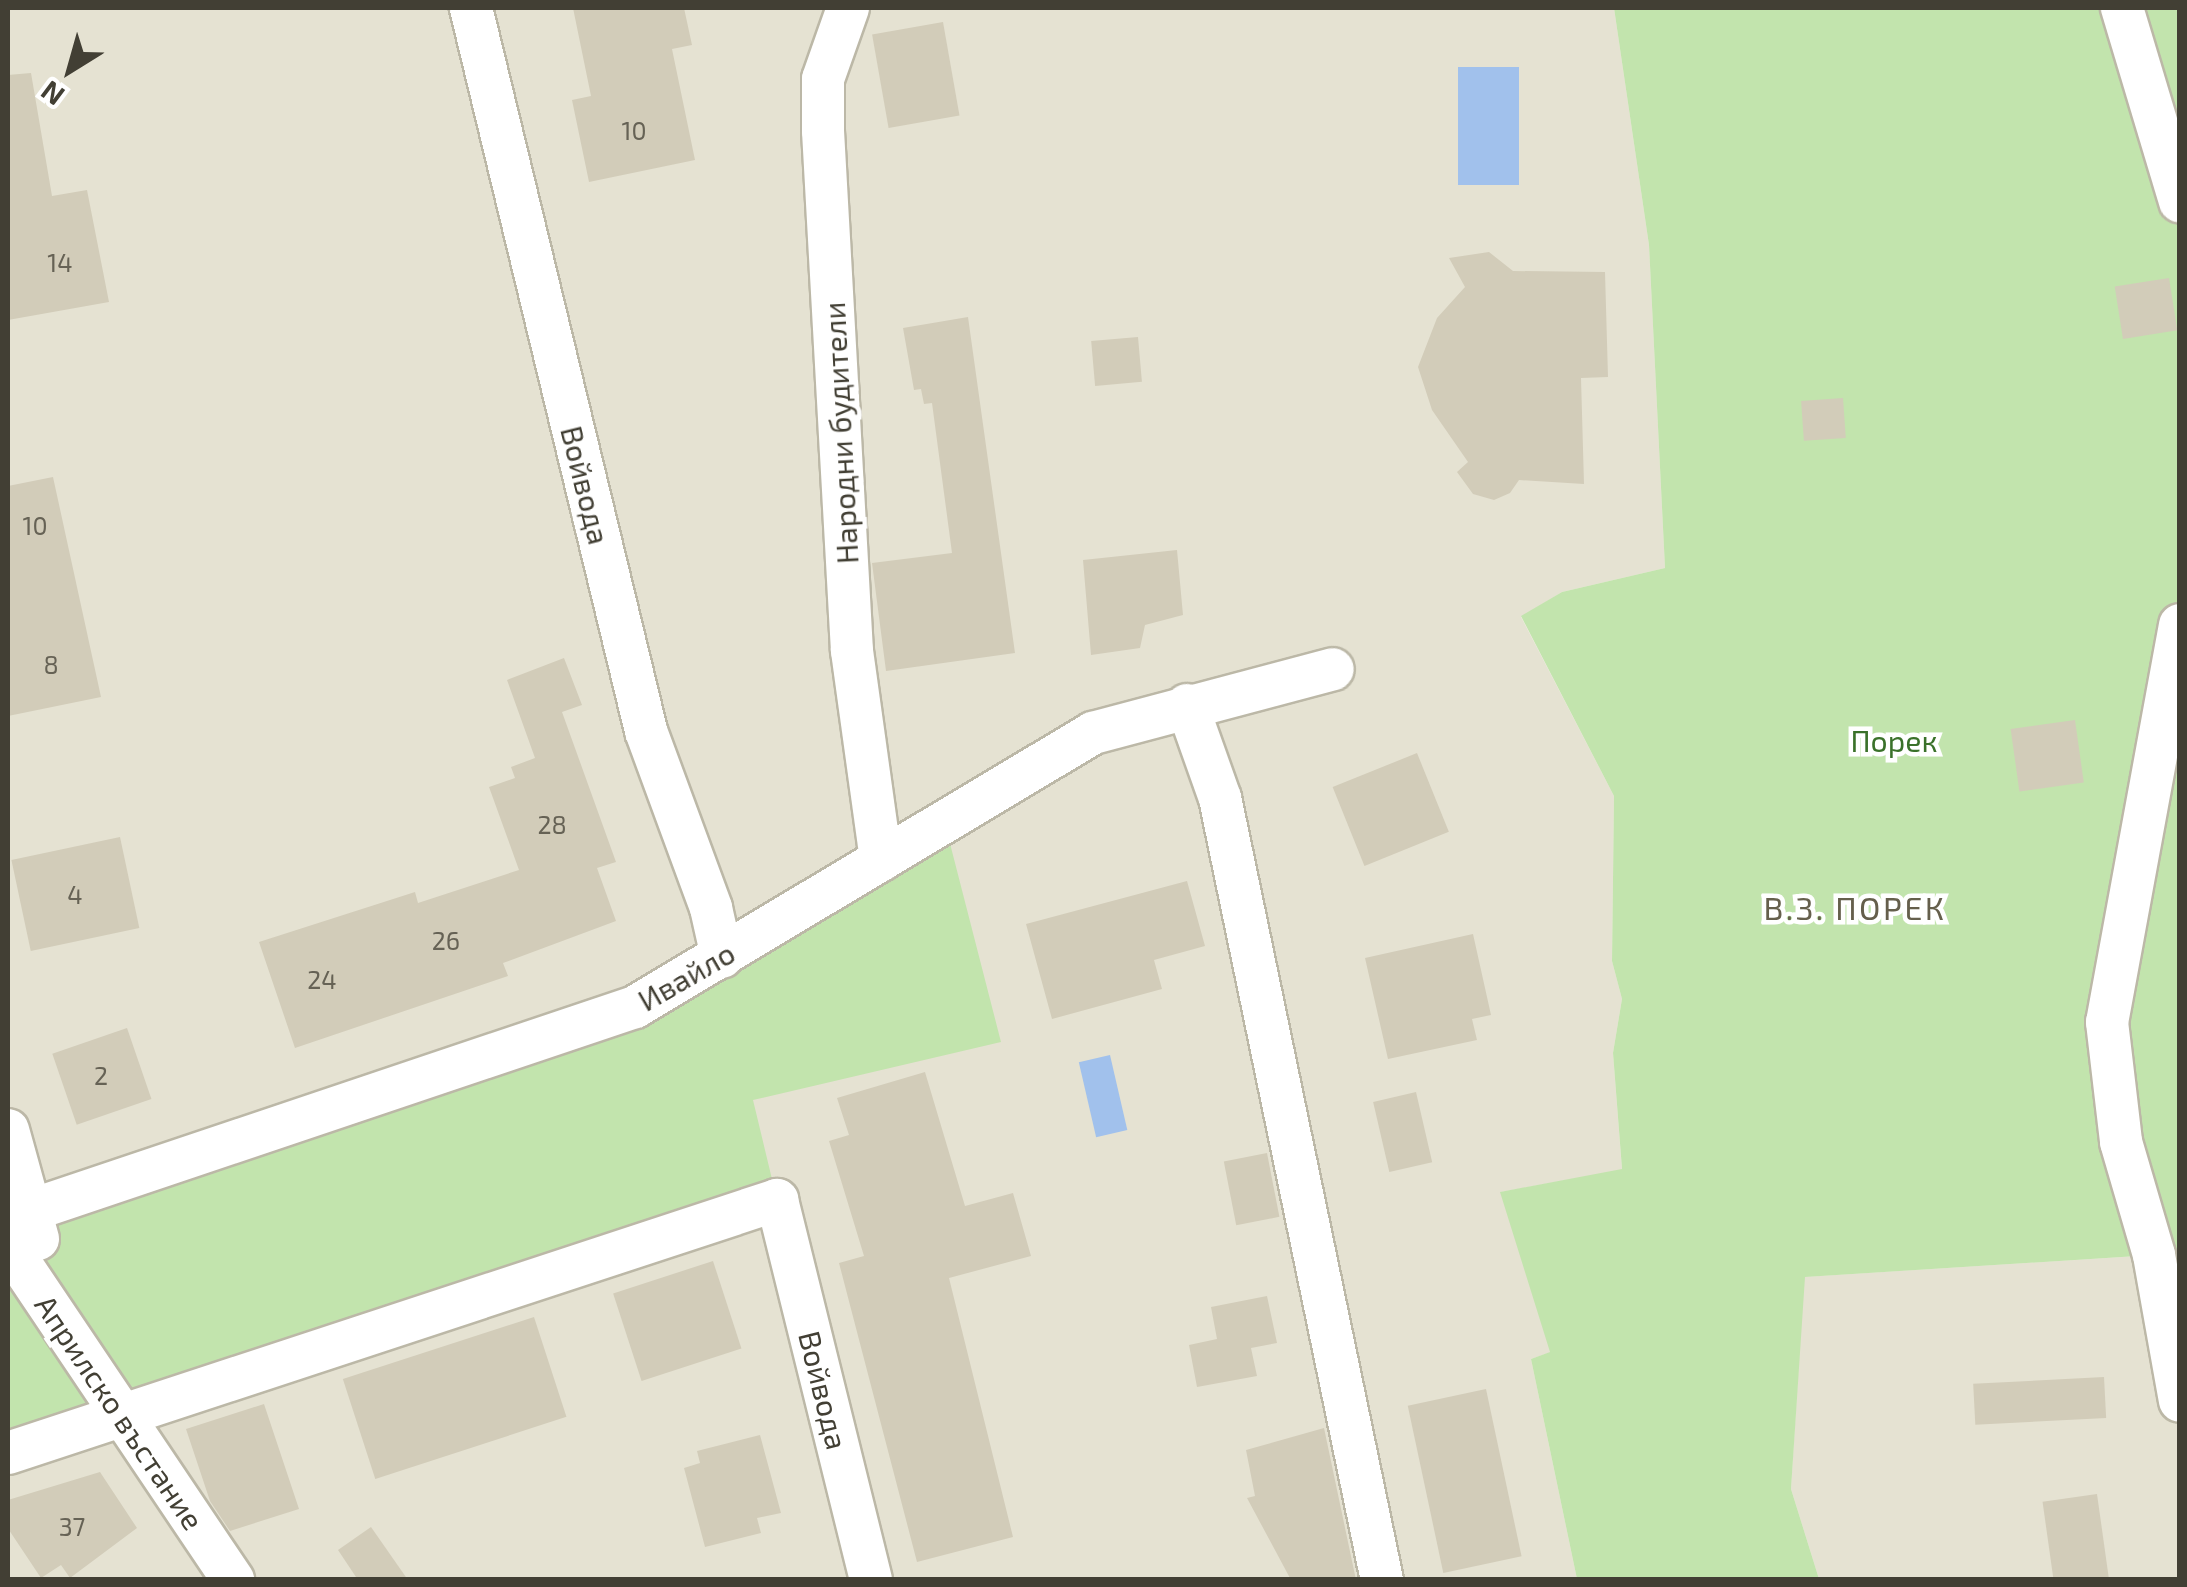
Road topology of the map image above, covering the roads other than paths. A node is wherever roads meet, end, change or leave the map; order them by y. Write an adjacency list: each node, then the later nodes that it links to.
1 (471, 8): 9 (street, Войвода)
2 (848, 8): 8 (street, Народни будители)
3 (2122, 8): 4 (street)
4 (2180, 202)
5 (2180, 624): 12 (street)
6 (1333, 669): 7 (street, Ивайло)
7 (1188, 704): 8 (street, Ивайло); 17 (street)
8 (881, 860): 9 (street, Ивайло)
9 (722, 957): 11 (street, Ивайло)
10 (8, 1130): 11 (street, Априлско въстание)
11 (15, 1225): 13 (street, Априлско въстание)
12 (2180, 1401)
13 (120, 1416): 14 (street); 15 (street, Априлско въстание); 16 (street, Войвода)
14 (8, 1453)
15 (232, 1580)
16 (872, 1580)
17 (1382, 1580)

